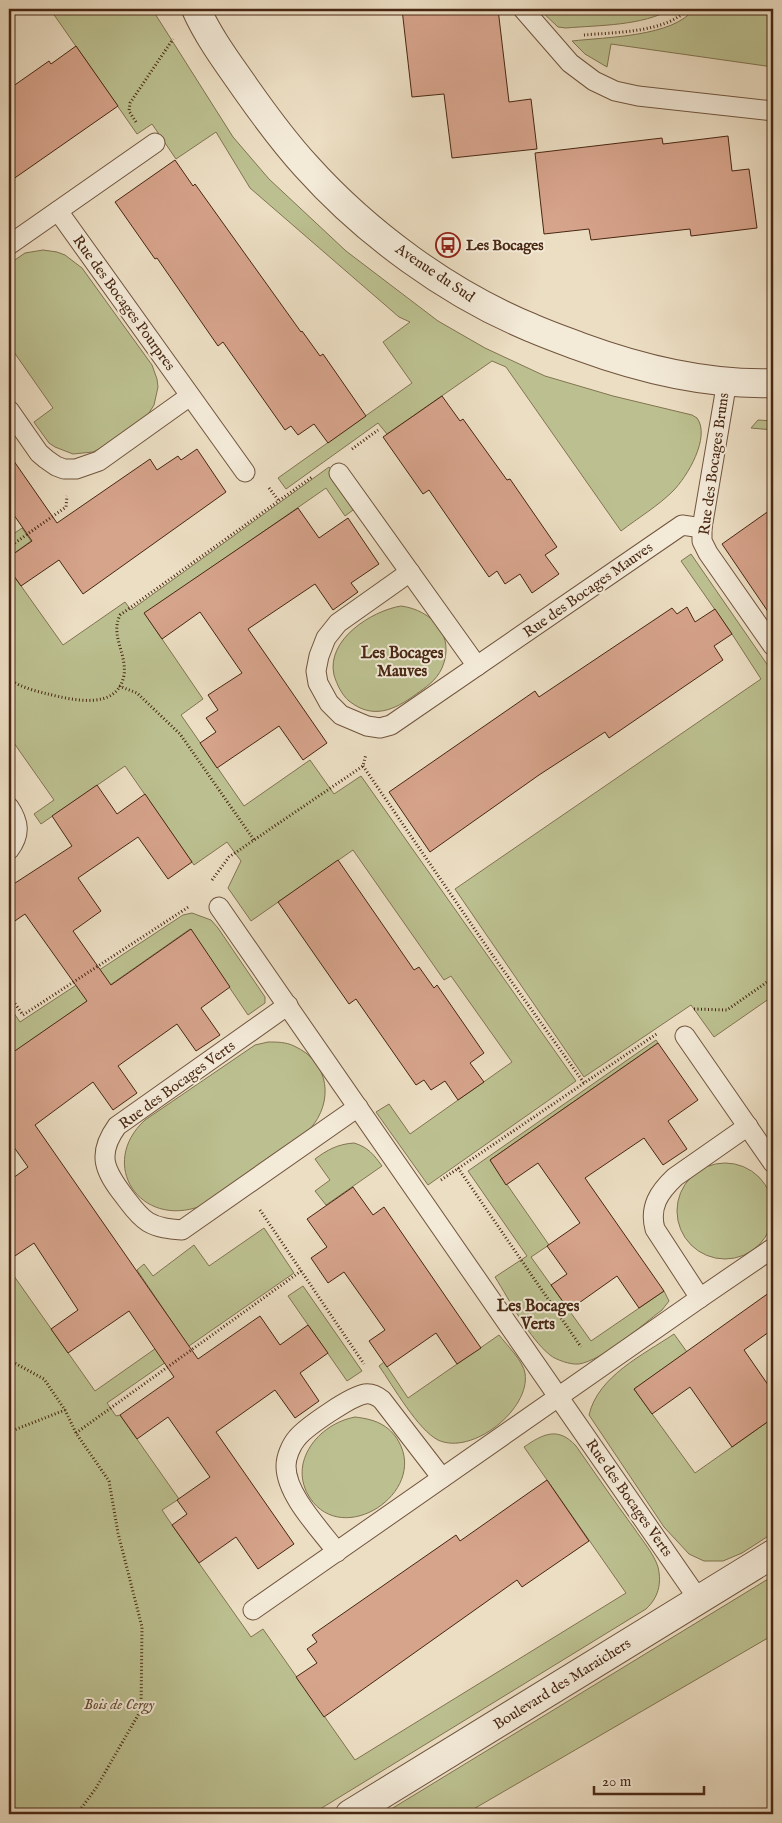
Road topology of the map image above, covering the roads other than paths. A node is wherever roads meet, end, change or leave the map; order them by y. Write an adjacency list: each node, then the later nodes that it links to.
1 (196, 9): 7 (street, Avenue du Sud)
2 (523, 9): 3 (lane)
3 (773, 111)
4 (153, 144): 5 (lane)
5 (58, 211): 6 (lane); 9 (lane, Rue des Bocages Pourpres)
6 (9, 245)
7 (727, 381): 8 (street, Avenue du Sud); 13 (lane, Rue des Bocages Bruns)
8 (773, 383)
9 (190, 396): 10 (lane); 11 (lane, Rue des Bocages Pourpres)
10 (9, 410)
11 (244, 472)
12 (339, 472): 14 (lane)
13 (702, 528): 15 (lane, Rue des Bocages Bruns); 16 (lane, Rue des Bocages Mauves)
14 (410, 572): 16 (lane); 16 (lane, Rue des Bocages Mauves)
15 (773, 646)
16 (477, 666)
17 (9, 807): 18 (lane)
18 (9, 850)
19 (219, 907): 20 (lane, Rue des Bocages Verts)
20 (288, 1005): 22 (lane, Rue des Bocages Verts); 22 (lane, Rue des Bocages Verts)
21 (685, 1036): 23 (lane)
22 (358, 1107): 27 (lane, Rue des Bocages Verts)
23 (748, 1126): 24 (lane); 26 (lane)
24 (773, 1163)
25 (773, 1248): 26 (lane)
26 (700, 1298): 27 (lane)
27 (559, 1397): 28 (lane); 31 (lane, Rue des Bocages Verts)
28 (442, 1478): 29 (lane); 29 (lane)
29 (336, 1552): 32 (lane)
30 (773, 1554): 31 (street, Boulevard des Maraichers)
31 (699, 1600): 33 (street, Boulevard des Maraichers)
32 (253, 1610)
33 (350, 1814)

